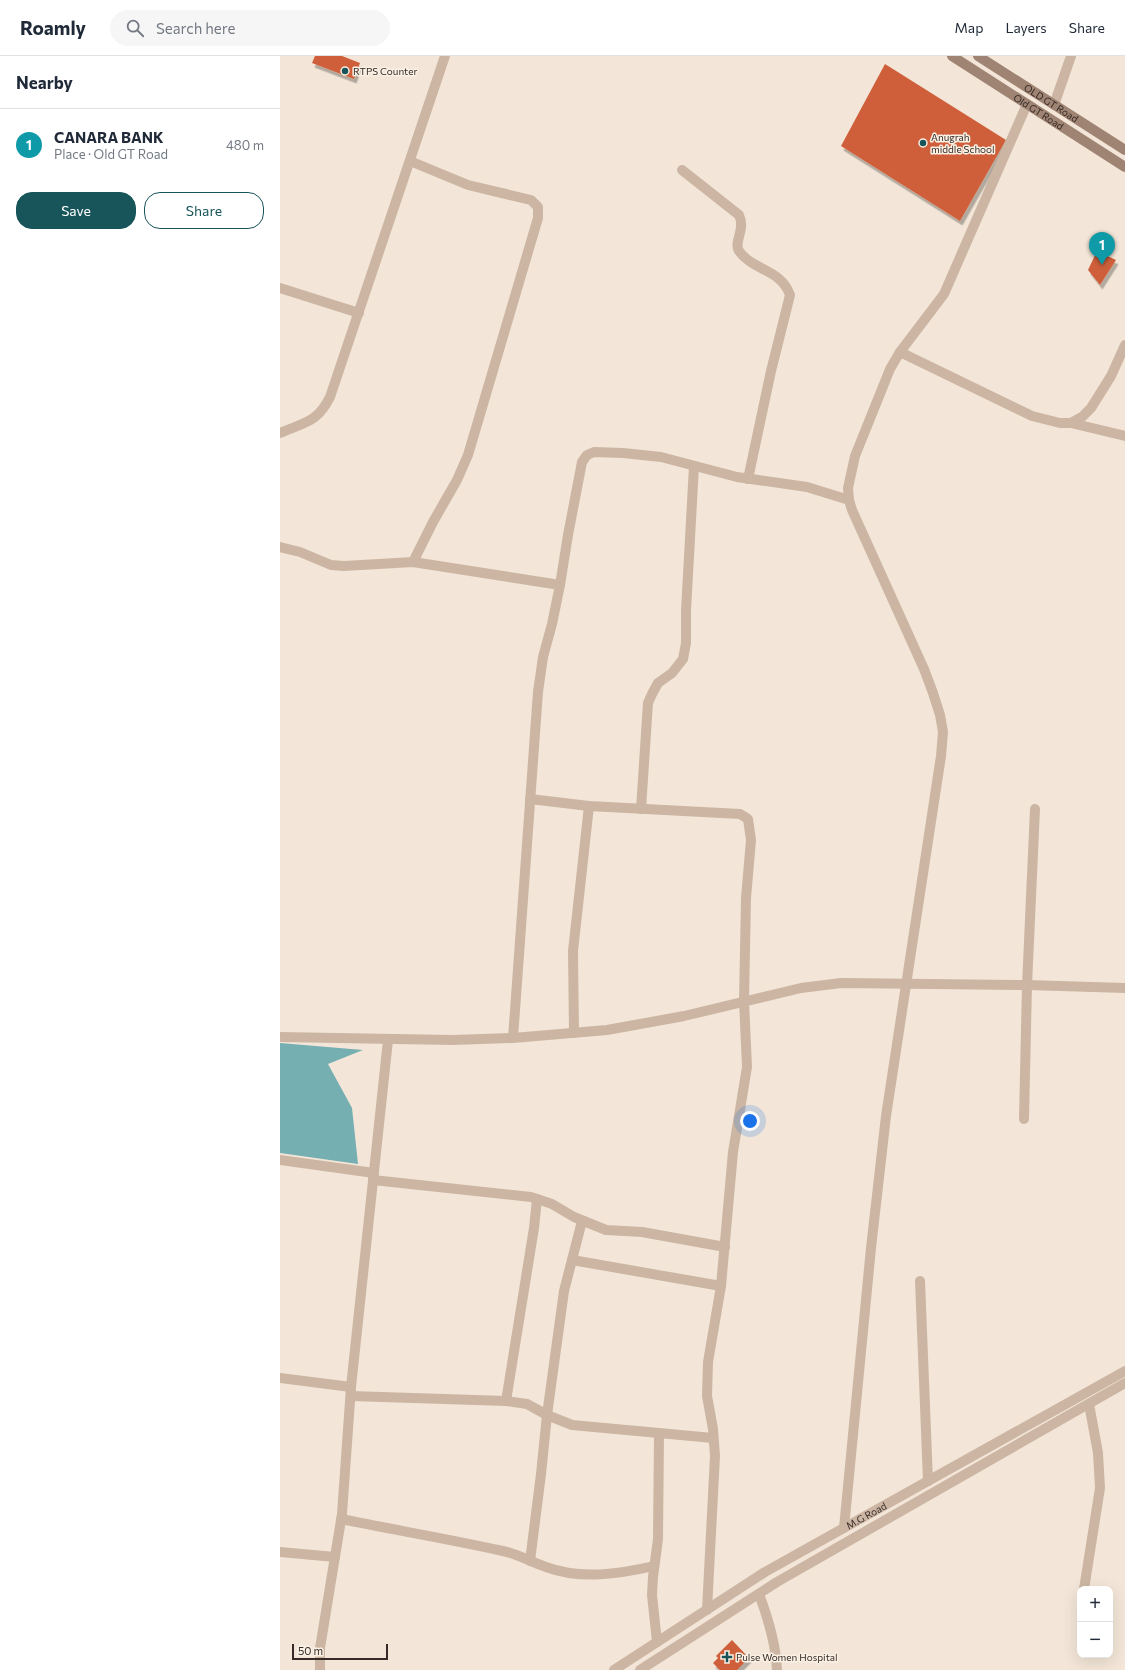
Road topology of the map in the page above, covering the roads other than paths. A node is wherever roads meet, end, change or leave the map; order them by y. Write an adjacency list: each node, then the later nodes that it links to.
1 (446, 56): 8 (street)
2 (952, 56): 5 (main road, Old GT Road)
3 (978, 56): 6 (main road, OLD GT Road)
4 (1071, 56): 6 (street)
5 (1027, 104): 9 (main road, Old GT Road); 14 (street)
6 (1054, 105): 7 (main road, OLD GT Road)
7 (1125, 150)
8 (410, 161): 12 (street); 22 (street)
9 (1125, 167)
10 (682, 170): 19 (street)
11 (280, 288): 12 (street)
12 (359, 313): 16 (street)
13 (1125, 345): 15 (street)
14 (900, 352): 15 (street); 20 (street)
15 (1071, 423): 17 (street)
16 (280, 433)
17 (1125, 436)
18 (694, 466): 19 (street); 23 (street); 26 (street)
19 (748, 479): 20 (street)
20 (849, 500): 28 (street)
21 (280, 547): 22 (street)
22 (413, 562): 23 (street)
23 (560, 585): 24 (street)
24 (530, 799): 25 (street); 34 (street)
25 (589, 806): 26 (street); 32 (street)
26 (641, 809): 31 (street)
27 (1034, 809): 29 (street)
28 (906, 983): 29 (street); 31 (street); 58 (street)
29 (1027, 985): 30 (street); 36 (street)
30 (1125, 988)
31 (744, 1001): 32 (street); 41 (street)
32 (574, 1033): 34 (street)
33 (280, 1036): 35 (street)
34 (513, 1038): 35 (street)
35 (388, 1040): 38 (street)
36 (1024, 1119)
37 (280, 1160): 38 (street)
38 (374, 1176): 39 (street); 48 (street)
39 (538, 1199): 40 (street); 49 (street)
40 (582, 1221): 41 (street); 42 (street)
41 (724, 1247): 44 (street)
42 (572, 1260): 44 (street); 51 (street)
43 (920, 1281): 56 (street)
44 (721, 1286): 55 (street)
45 (1125, 1371): 52 (street, M.G Road)
46 (280, 1378): 48 (street)
47 (1125, 1383): 50 (street, M.G Road)
48 (351, 1391): 49 (street); 57 (street)
49 (506, 1401): 51 (street)
50 (1089, 1404): 53 (street, M.G Road); 64 (street)
51 (547, 1415): 54 (street); 61 (street)
52 (1041, 1418): 53 (street); 56 (street, M.G Road)
53 (1047, 1428): 65 (street, M.G Road)
54 (659, 1434): 55 (street); 62 (street)
55 (713, 1438): 66 (street)
56 (928, 1481): 58 (street, M.G Road)
57 (341, 1519): 60 (street); 61 (street)
58 (844, 1528): 63 (street, M.G Road)
59 (280, 1552): 60 (street)
60 (335, 1557): 68 (street)
61 (530, 1561): 62 (street)
62 (654, 1566): 67 (street)
63 (758, 1577): 65 (street); 66 (street, M.G Road)
64 (1084, 1586)
65 (762, 1592): 70 (street, M.G Road); 71 (street)
66 (707, 1610): 67 (street, M.G Road)
67 (657, 1642): 69 (street, M.G Road)
68 (320, 1670)
69 (614, 1670)
70 (640, 1670)
71 (777, 1670)

